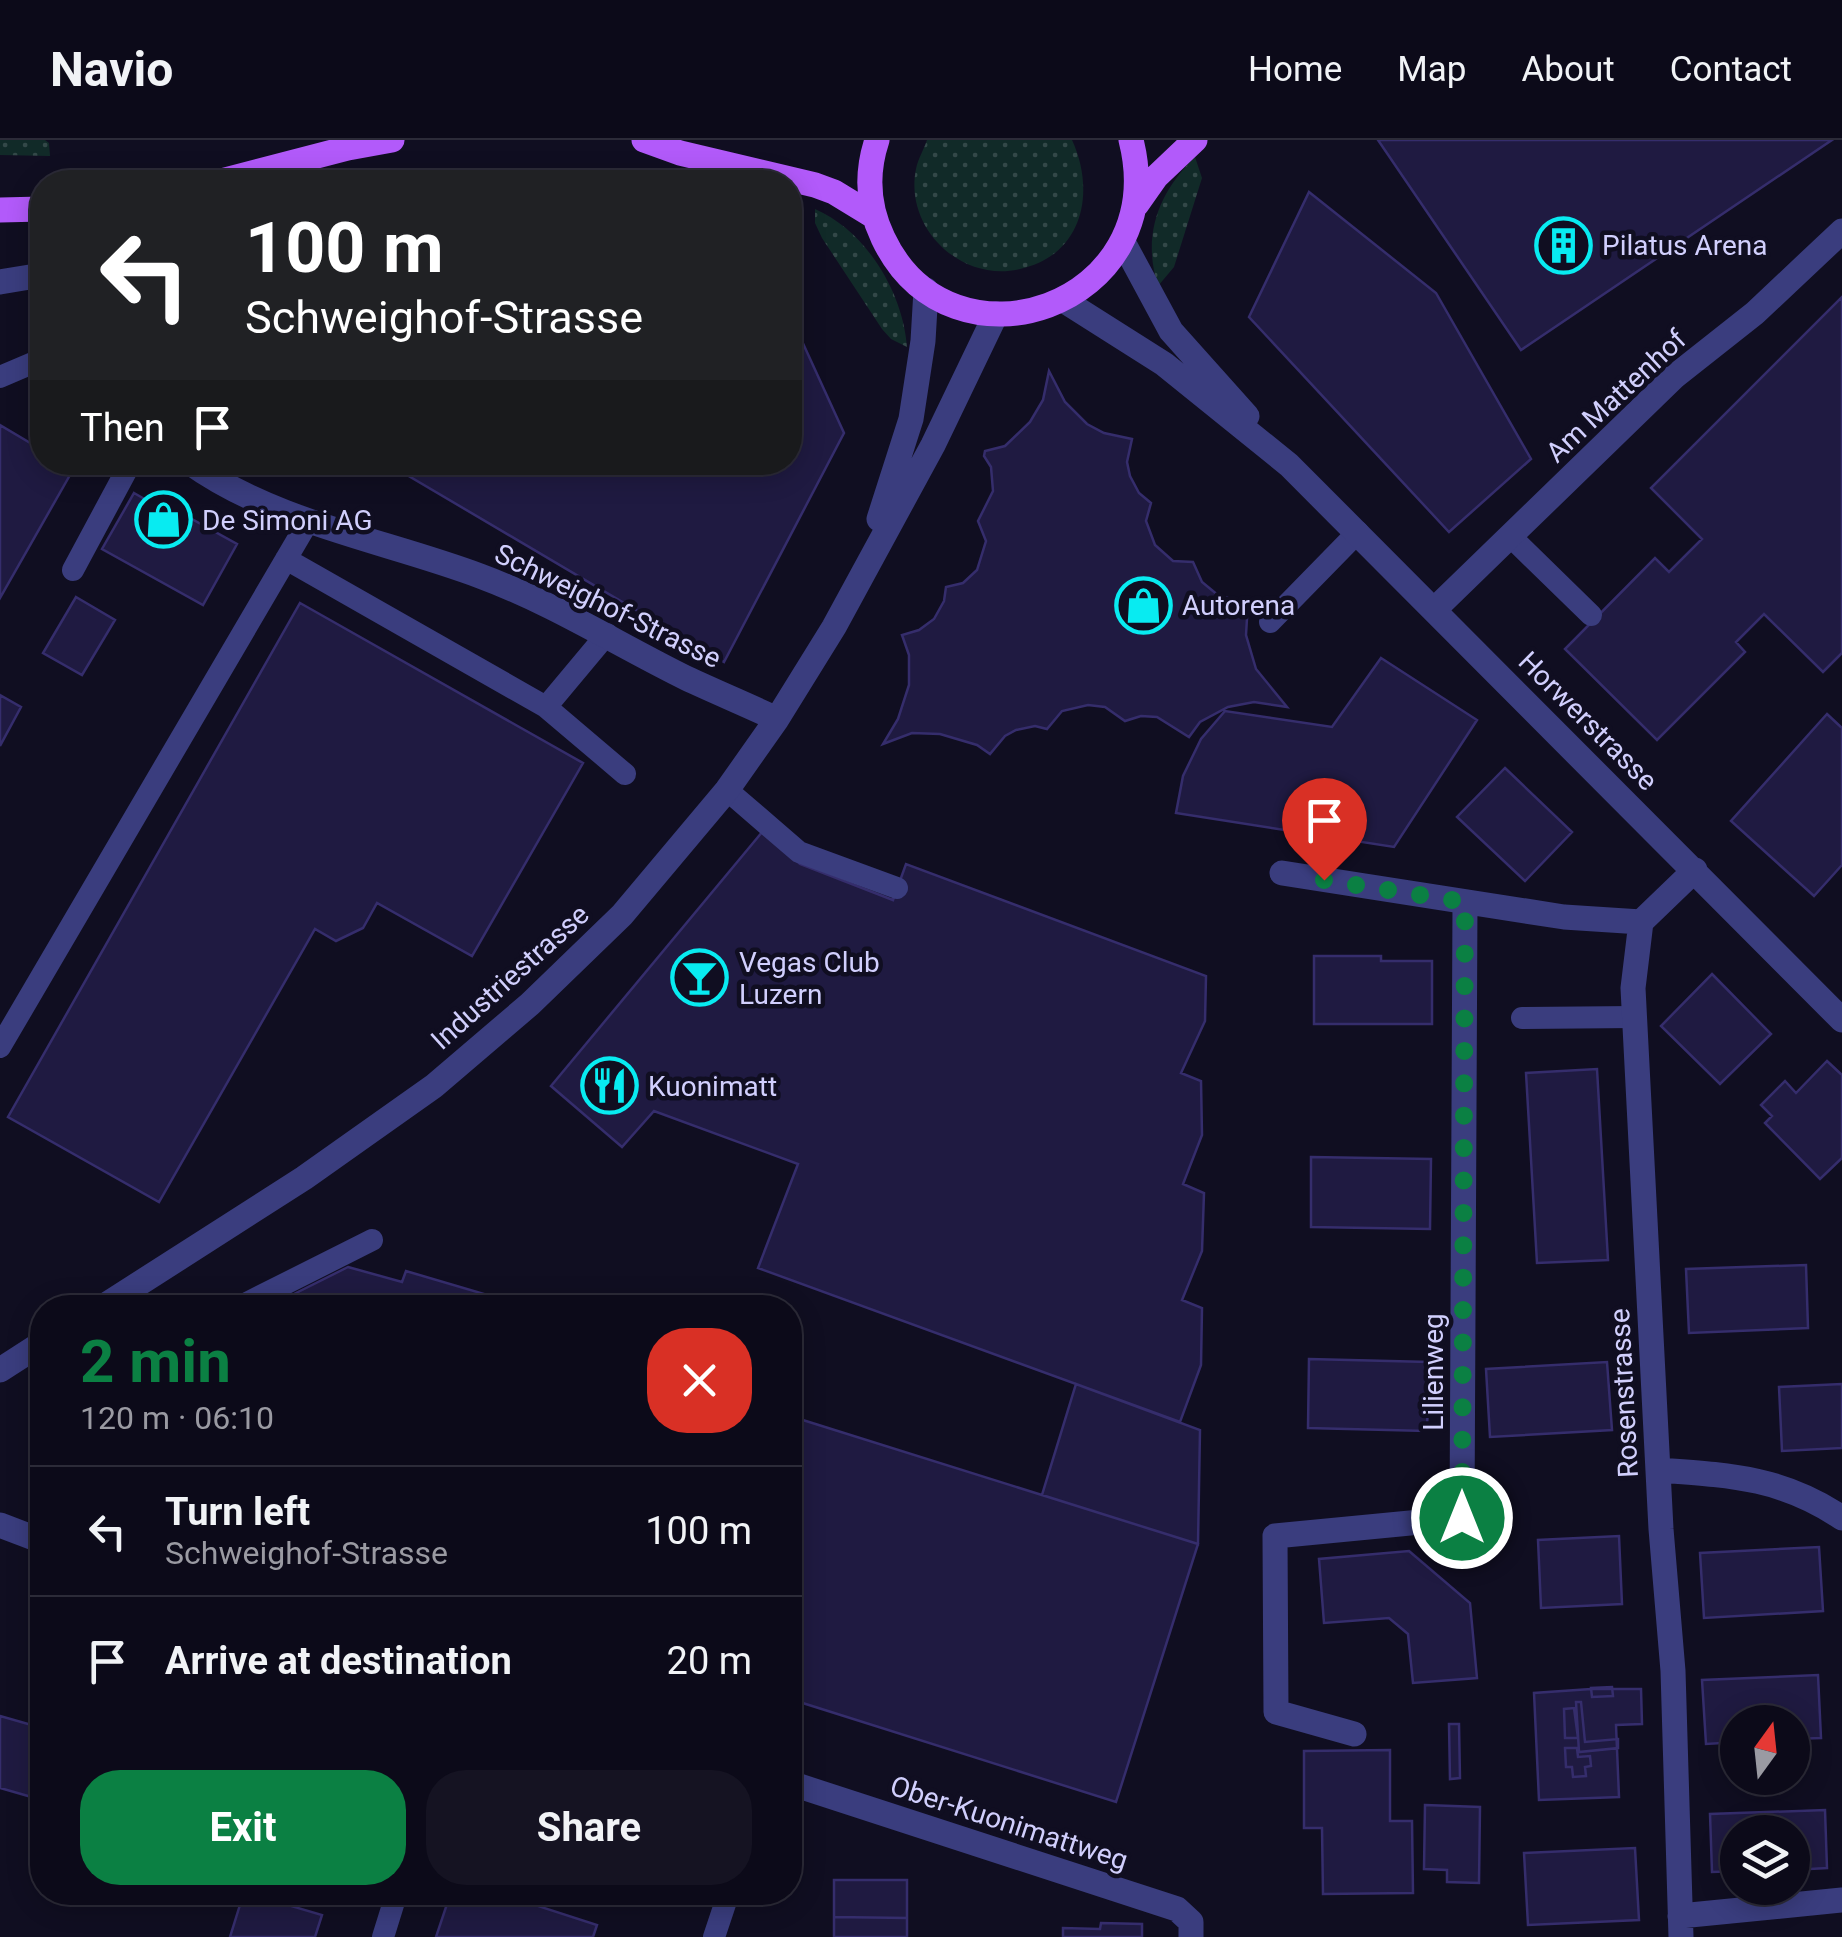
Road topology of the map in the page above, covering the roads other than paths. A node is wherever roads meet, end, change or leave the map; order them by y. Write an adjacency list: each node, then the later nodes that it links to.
1 (392, 140): 6 (main road)
2 (644, 140): 7 (main road)
3 (877, 140): 12 (main road)
4 (1131, 140): 9 (main road)
5 (1195, 140): 9 (main road)
6 (263, 170)
7 (754, 170)
8 (802, 181): 12 (main road)
9 (1134, 208): 14 (main road)
10 (0, 210): 11 (main road)
11 (30, 210)
12 (875, 217): 17 (main road)
13 (1842, 231): 27 (street, Am Mattenhof)
14 (1123, 242): 18 (main road); 22 (street, Horwerstrasse)
15 (30, 277): 16 (street)
16 (0, 282)
17 (926, 290): 19 (main road); 30 (street, Industriestrasse)
18 (1063, 300): 19 (main road); 22 (street, Horwerstrasse)
19 (996, 314): 30 (street, Industriestrasse)
20 (30, 363): 21 (lane)
21 (0, 377)
22 (1289, 466): 26 (street, Horwerstrasse)
23 (124, 475): 29 (lane)
24 (207, 475): 25 (street, Schweighof-Strasse)
25 (309, 520): 28 (lane); 34 (street, Schweighof-Strasse)
26 (1358, 532): 31 (street, Horwerstrasse); 33 (lane)
27 (1510, 536): 31 (street, Am Mattenhof); 32 (lane)
28 (286, 559): 35 (lane); 47 (lane)
29 (72, 570)
30 (856, 585): 36 (street, Industriestrasse)
31 (1434, 609): 39 (street, Horwerstrasse)
32 (1591, 615)
33 (1270, 622)
34 (607, 634): 35 (lane); 36 (street, Schweighof-Strasse)
35 (546, 707): 37 (lane)
36 (776, 719): 38 (street, Industriestrasse)
37 (625, 774)
38 (727, 790): 41 (lane); 49 (street, Industriestrasse)
39 (1695, 870): 43 (street); 46 (street, Horwerstrasse)
40 (1282, 873): 42 (street)
41 (897, 888)
42 (1465, 902): 43 (street); 57 (street, Lilienweg)
43 (1640, 922): 44 (street, Rosenstrasse)
44 (1635, 1017): 45 (lane); 53 (street, Rosenstrasse)
45 (1522, 1018)
46 (1842, 1020)
47 (0, 1047)
48 (372, 1240): 50 (lane)
49 (121, 1295)
50 (263, 1295)
51 (30, 1351): 52 (street)
52 (0, 1370)
53 (1658, 1470): 54 (street); 62 (street, Rosenstrasse)
54 (1842, 1518)
55 (0, 1525): 56 (street)
56 (30, 1536)
57 (1354, 1734)
58 (802, 1787): 65 (street, Ober-Kuonimattweg)
59 (1842, 1900): 62 (street)
60 (392, 1905): 63 (lane)
61 (725, 1905): 64 (lane)
62 (1681, 1927)
63 (383, 1937)
64 (714, 1937)
65 (1191, 1937)

